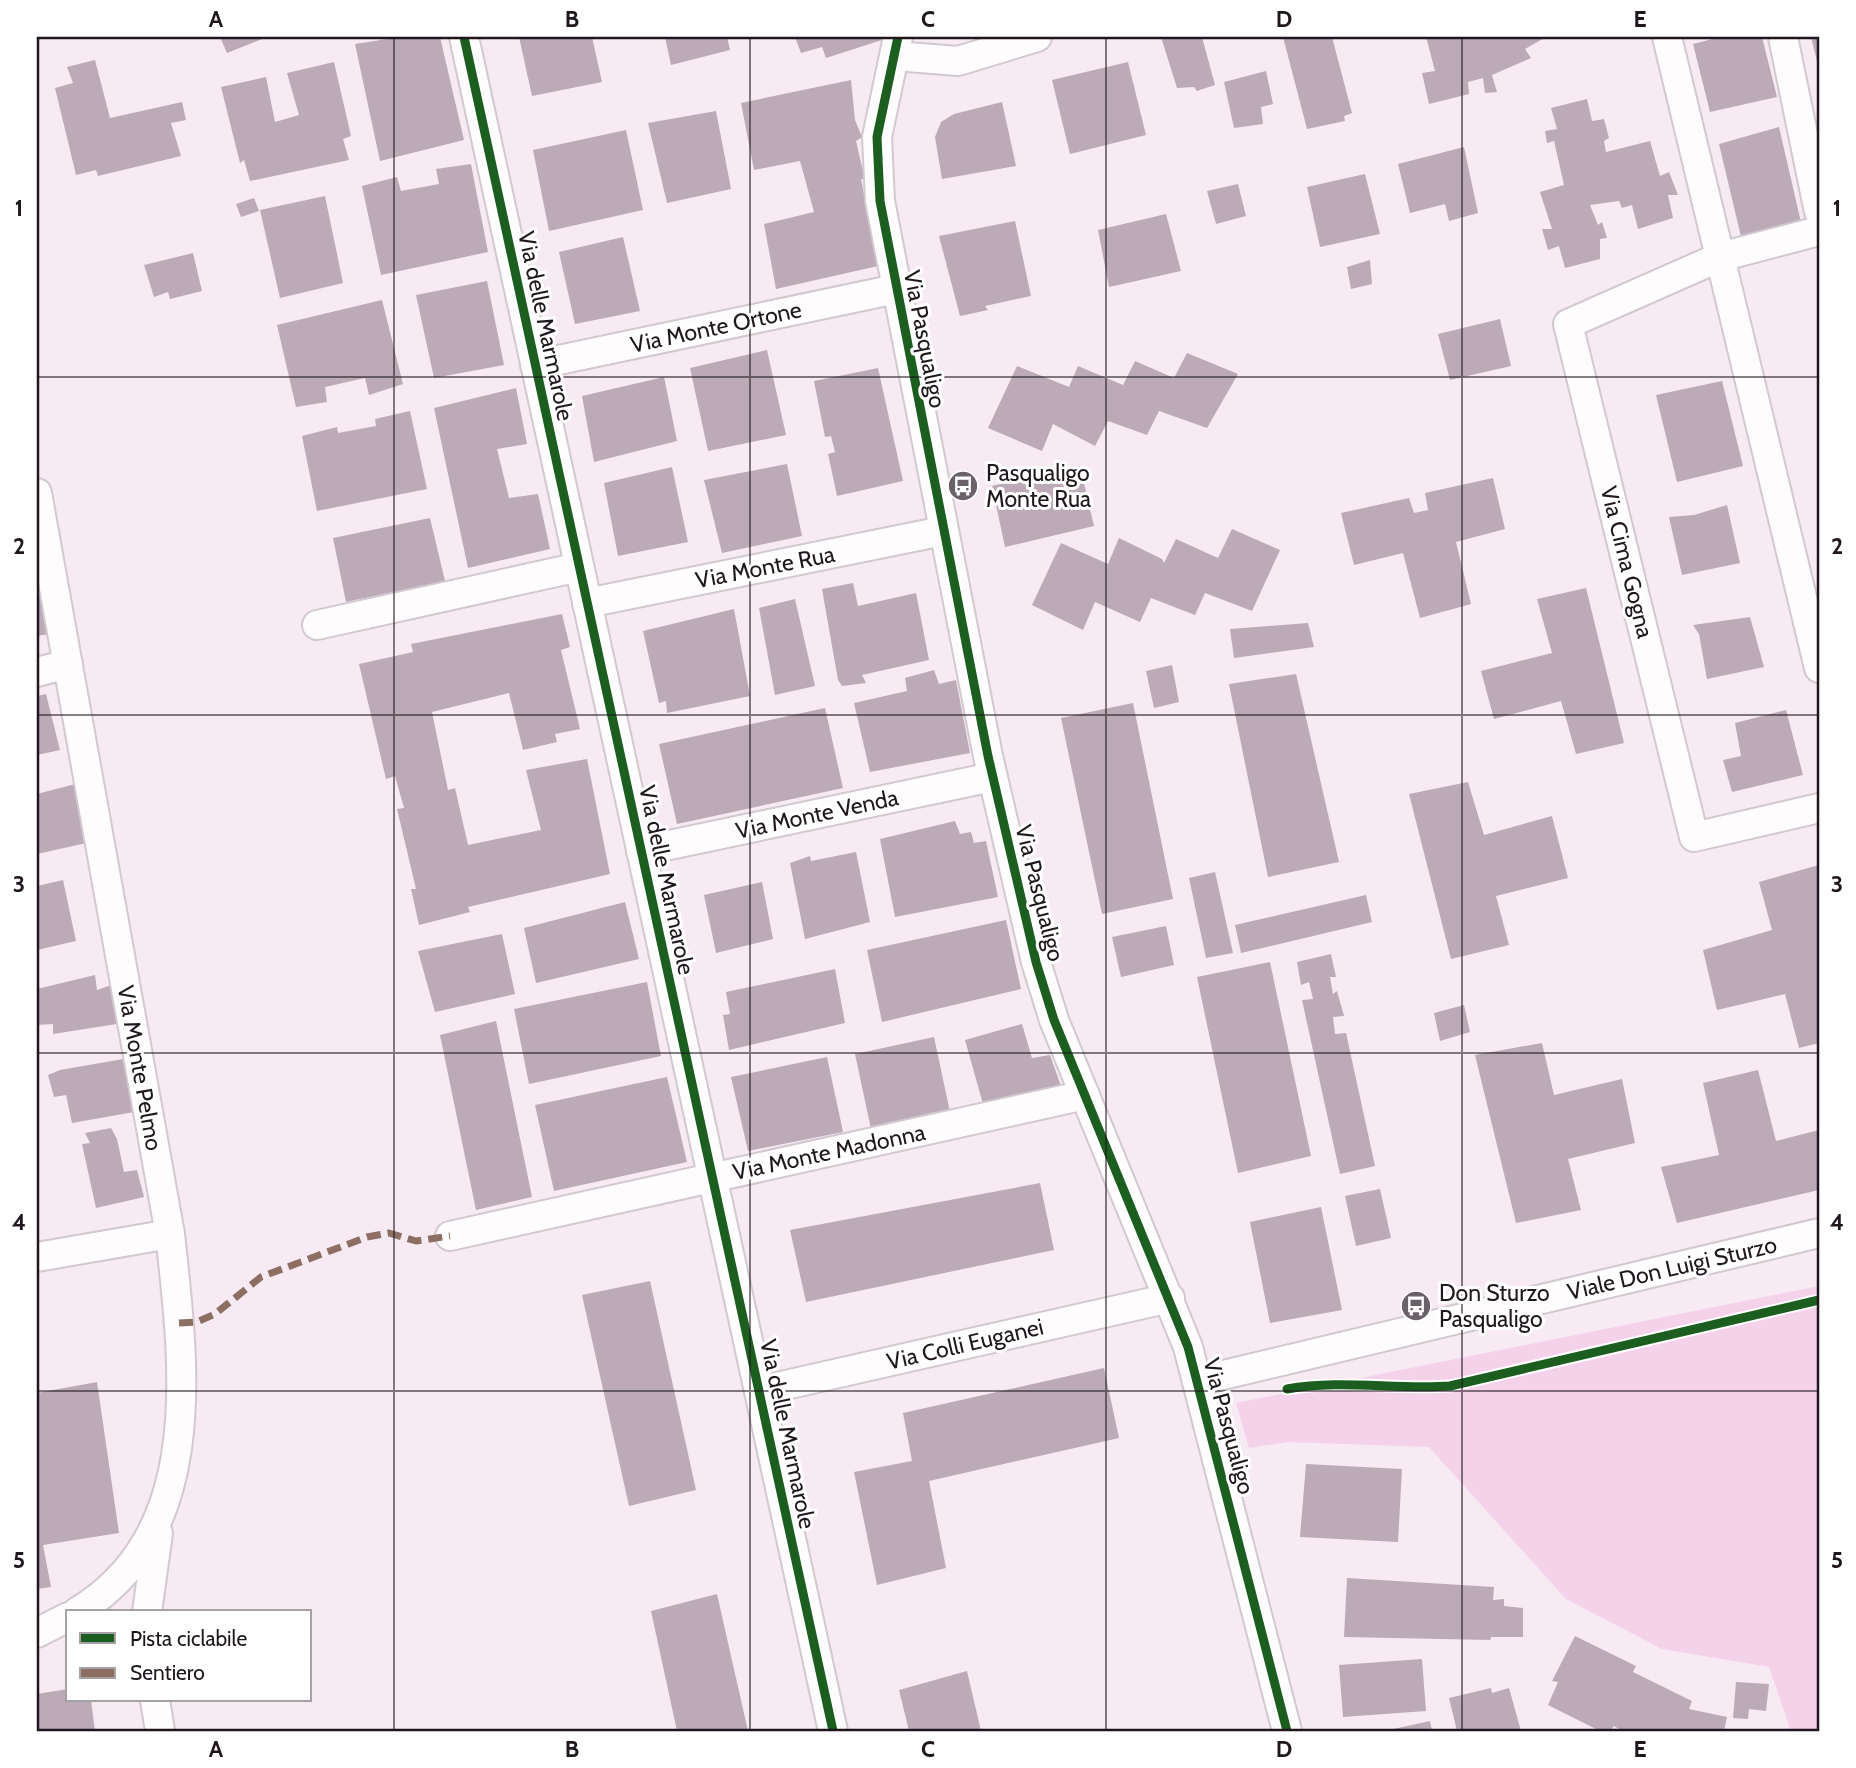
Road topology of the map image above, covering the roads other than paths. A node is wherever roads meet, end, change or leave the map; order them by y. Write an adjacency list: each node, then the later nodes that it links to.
1 (464, 37): 10 (street, Via delle Marmarole)
2 (1037, 37): 5 (street)
3 (1667, 37): 8 (street)
4 (1783, 37): 6 (street)
5 (897, 46): 9 (street, Via Pasqualigo)
6 (1819, 212)
7 (1819, 232): 8 (street)
8 (1720, 257): 17 (street); 20 (street, Via Cima Gogna)
9 (897, 289): 10 (street, Via Monte Ortone); 12 (street, Via Pasqualigo)
10 (535, 365): 13 (street, Via delle Marmarole)
11 (37, 493): 16 (street, Via Monte Pelmo)
12 (943, 531): 14 (street, Via Monte Rua); 19 (street, Via Pasqualigo)
13 (579, 567): 14 (street, Via delle Marmarole); 15 (street)
14 (587, 603): 21 (street, Via delle Marmarole)
15 (317, 625)
16 (68, 664): 18 (street); 25 (street, Via Monte Pelmo)
17 (1819, 668)
18 (37, 671)
19 (992, 777): 21 (street, Via Monte Venda); 22 (street, Via Pasqualigo)
20 (1819, 807)
21 (641, 852): 23 (street, Via delle Marmarole)
22 (1085, 1095): 23 (street, Via Monte Madonna); 28 (street, Via Pasqualigo)
23 (713, 1177): 26 (street, Via Monte Madonna); 30 (street, Via delle Marmarole)
24 (1819, 1233): 29 (street, Viale Don Luigi Sturzo)
25 (170, 1234): 27 (street); 31 (street, Via Monte Pelmo)
26 (450, 1236)
27 (37, 1257)
28 (1170, 1298): 29 (street, Via Pasqualigo); 30 (street, Via Colli Euganei)
29 (1198, 1381): 38 (street, Via Pasqualigo)
30 (759, 1391): 37 (street, Via delle Marmarole)
31 (161, 1517): 32 (street, Via Monte Pelmo); 33 (street)
32 (80, 1610)
33 (147, 1610)
34 (66, 1618): 35 (street)
35 (37, 1633): 36 (street)
36 (66, 1635)
37 (834, 1731)
38 (1287, 1731)

